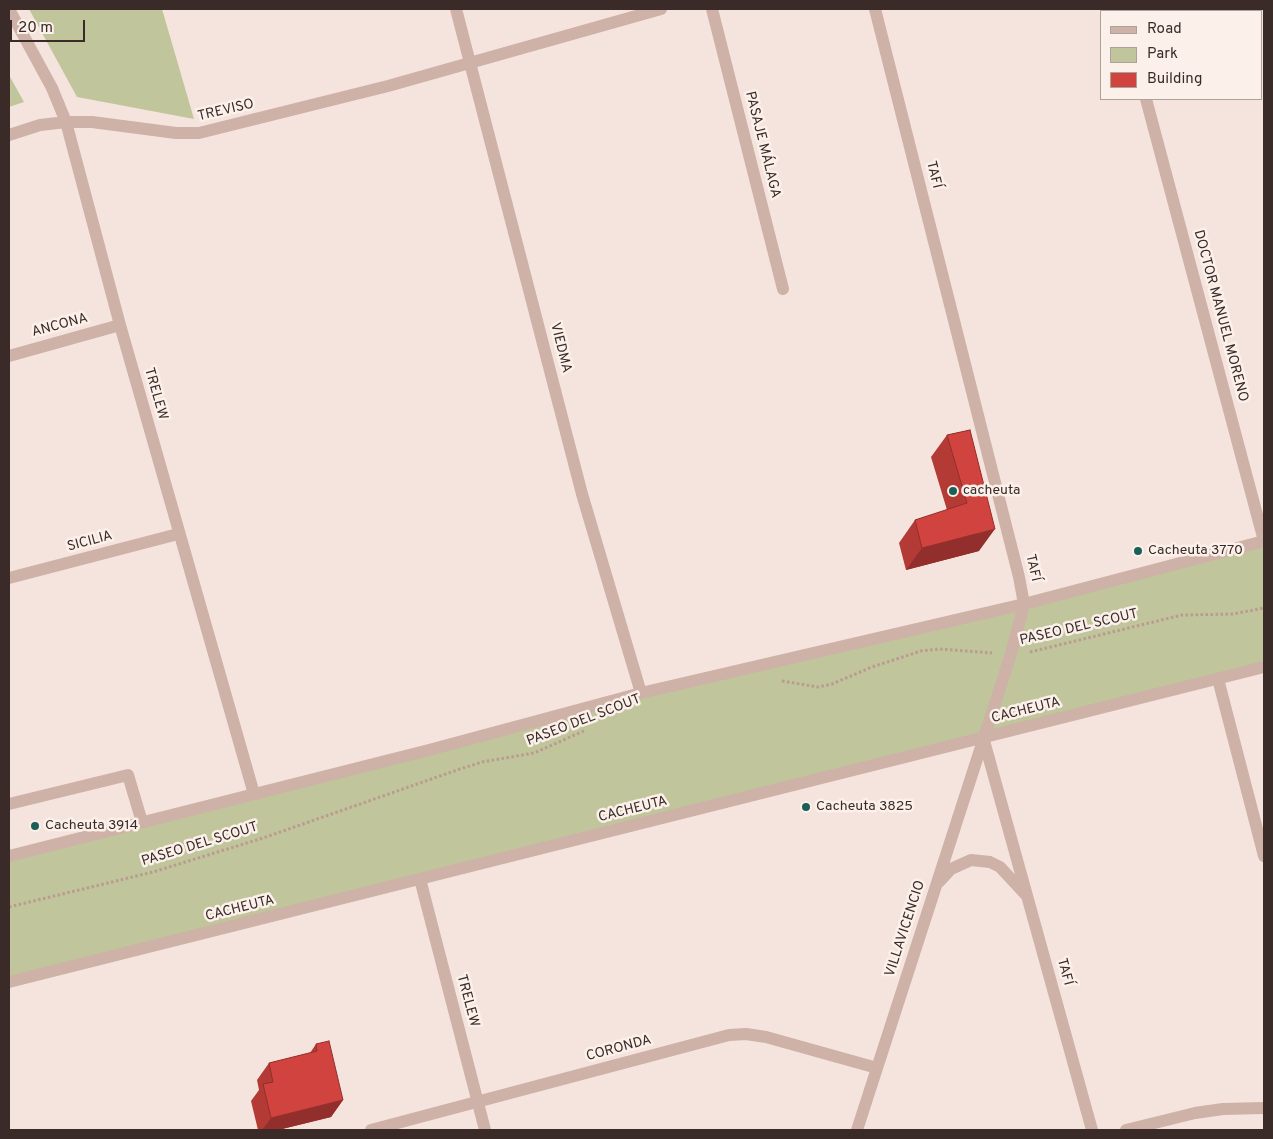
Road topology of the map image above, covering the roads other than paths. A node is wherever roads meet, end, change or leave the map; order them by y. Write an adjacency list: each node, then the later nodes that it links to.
1 (9, 9): 8 (street, TRELEW)
2 (456, 9): 6 (street, VIEDMA)
3 (661, 9): 6 (street, TREVISO)
4 (712, 9): 10 (street, PASAJE MÁLAGA)
5 (875, 9): 16 (street, TAFÍ)
6 (470, 62): 8 (street, TREVISO); 19 (street, VIEDMA)
7 (1146, 100): 14 (street, DOCTOR MANUEL MORENO)
8 (66, 122): 9 (street, TREVISO); 11 (street, TRELEW)
9 (9, 134)
10 (783, 289)
11 (120, 325): 12 (street, ANCONA); 13 (street, TRELEW)
12 (9, 356)
13 (178, 534): 15 (street, SICILIA); 21 (street, TRELEW)
14 (1264, 541): 16 (street)
15 (9, 578)
16 (1024, 604): 19 (street); 20 (street, TAFÍ)
17 (1264, 668): 18 (street, CACHEUTA)
18 (1218, 679): 20 (street, CACHEUTA); 25 (street)
19 (641, 693): 21 (street)
20 (983, 737): 26 (street, CACHEUTA); 27 (street, VILLAVICENCIO); 28 (street, TAFÍ)
21 (254, 794): 23 (street)
22 (9, 804): 23 (street)
23 (142, 822): 24 (street)
24 (9, 856)
25 (1264, 856)
26 (420, 879): 29 (street, CACHEUTA); 31 (street, TRELEW)
27 (936, 886): 28 (street); 30 (street, VILLAVICENCIO)
28 (1027, 896): 36 (street, TAFÍ)
29 (9, 982)
30 (877, 1068): 31 (street, CORONDA); 35 (street, VILLAVICENCIO)
31 (478, 1102): 33 (street, CORONDA); 34 (street, TRELEW)
32 (1264, 1108): 37 (street)
33 (370, 1130)
34 (485, 1130)
35 (857, 1130)
36 (1092, 1130)
37 (1126, 1130)

